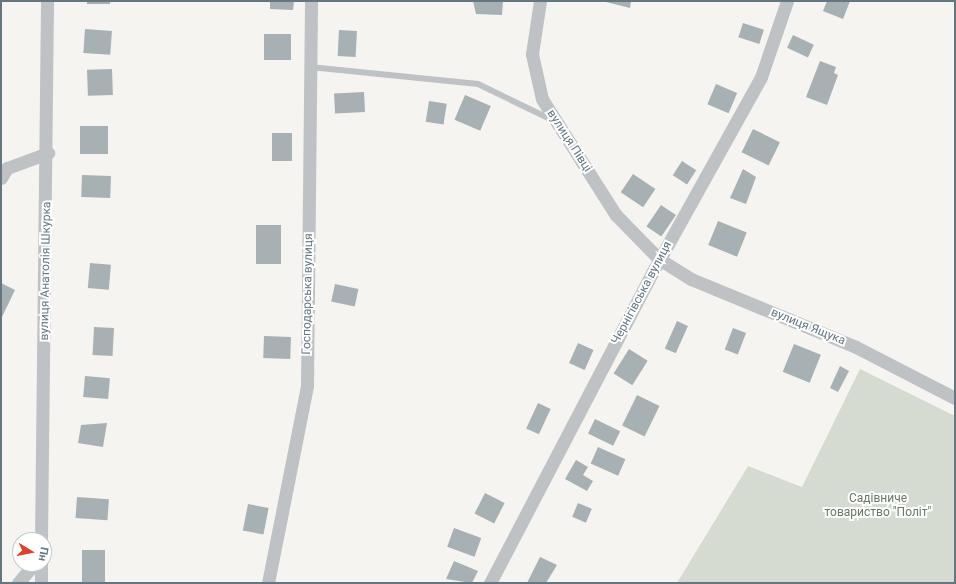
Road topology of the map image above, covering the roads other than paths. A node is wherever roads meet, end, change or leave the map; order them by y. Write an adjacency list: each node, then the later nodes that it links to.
1 (47, 1): 7 (street, вулиця Анатолія Шкурка)
2 (311, 1): 5 (street, Господарська вулиця)
3 (540, 1): 6 (street, вулиця Півці)
4 (788, 1): 9 (street, Чернігівська вулиця)
5 (310, 67): 6 (lane); 16 (street, Господарська вулиця)
6 (557, 123): 9 (street, вулиця Півці)
7 (48, 153): 8 (street); 11 (street, вулиця Анатолія Шкурка)
8 (1, 178)
9 (659, 259): 10 (street, вулиця Ящука); 17 (street, Чернігівська вулиця)
10 (955, 398)
11 (41, 532)
12 (27, 572): 14 (street)
13 (41, 572): 15 (street)
14 (18, 583)
15 (41, 583)
16 (268, 583)
17 (490, 583)

